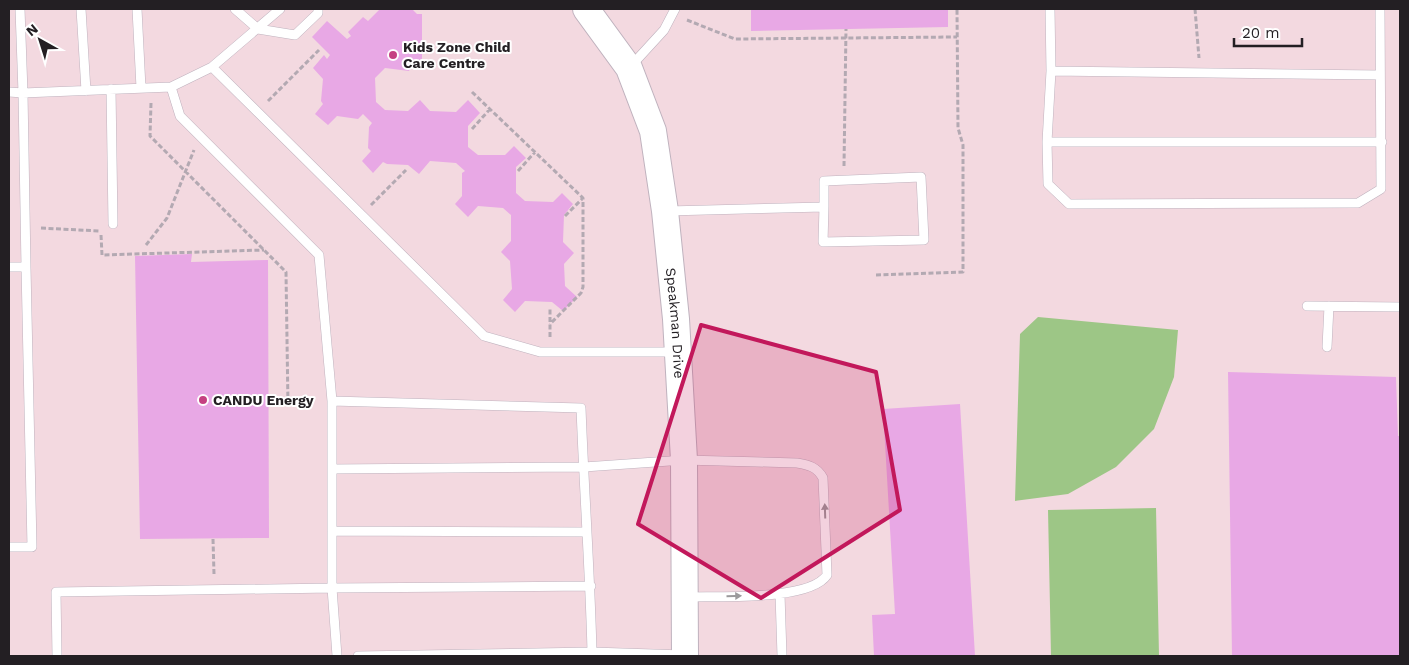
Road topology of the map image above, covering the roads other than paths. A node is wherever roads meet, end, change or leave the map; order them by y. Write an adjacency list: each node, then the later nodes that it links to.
1 (20, 9): 21 (lane)
2 (81, 9): 19 (lane)
3 (137, 9): 17 (lane)
4 (235, 9): 11 (lane)
5 (280, 9): 11 (lane)
6 (318, 9): 11 (lane)
7 (586, 9): 13 (street, Speakman Drive)
8 (1050, 9): 14 (lane)
9 (1380, 9): 15 (lane)
10 (674, 11): 13 (lane)
11 (258, 28): 12 (lane)
12 (212, 67): 16 (lane); 33 (lane)
13 (629, 68): 25 (street, Speakman Drive)
14 (1051, 71): 15 (lane); 22 (lane)
15 (1380, 74): 23 (lane)
16 (171, 86): 17 (lane); 34 (lane)
17 (141, 88): 18 (lane)
18 (111, 89): 19 (lane); 26 (lane)
19 (86, 91): 21 (lane)
20 (9, 92): 21 (lane)
21 (24, 94): 28 (lane)
22 (1047, 142): 23 (lane); 23 (lane)
23 (1382, 142)
24 (824, 207): 24 (lane); 25 (lane)
25 (665, 211): 33 (street, Speakman Drive)
26 (113, 224)
27 (9, 266): 28 (lane)
28 (26, 267): 40 (lane)
29 (1307, 306): 30 (lane)
30 (1329, 306): 31 (lane); 32 (lane)
31 (1400, 307)
32 (1327, 347)
33 (678, 352): 35 (street, Speakman Drive)
34 (332, 401): 36 (lane); 37 (lane)
35 (684, 460): 36 (lane); 43 (lane, one-way to 35); 44 (street, Speakman Drive)
36 (584, 467): 37 (lane); 39 (lane)
37 (332, 469): 38 (lane)
38 (332, 531): 39 (lane); 42 (lane)
39 (586, 532): 41 (lane)
40 (9, 547)
41 (591, 586): 42 (lane); 45 (lane)
42 (332, 588): 46 (lane); 47 (lane)
43 (780, 594): 44 (lane, one-way to 43); 50 (lane)
44 (685, 597): 49 (street, Speakman Drive)
45 (592, 652): 48 (lane); 49 (lane)
46 (57, 656)
47 (337, 656)
48 (358, 656)
49 (685, 656)
50 (782, 656)

